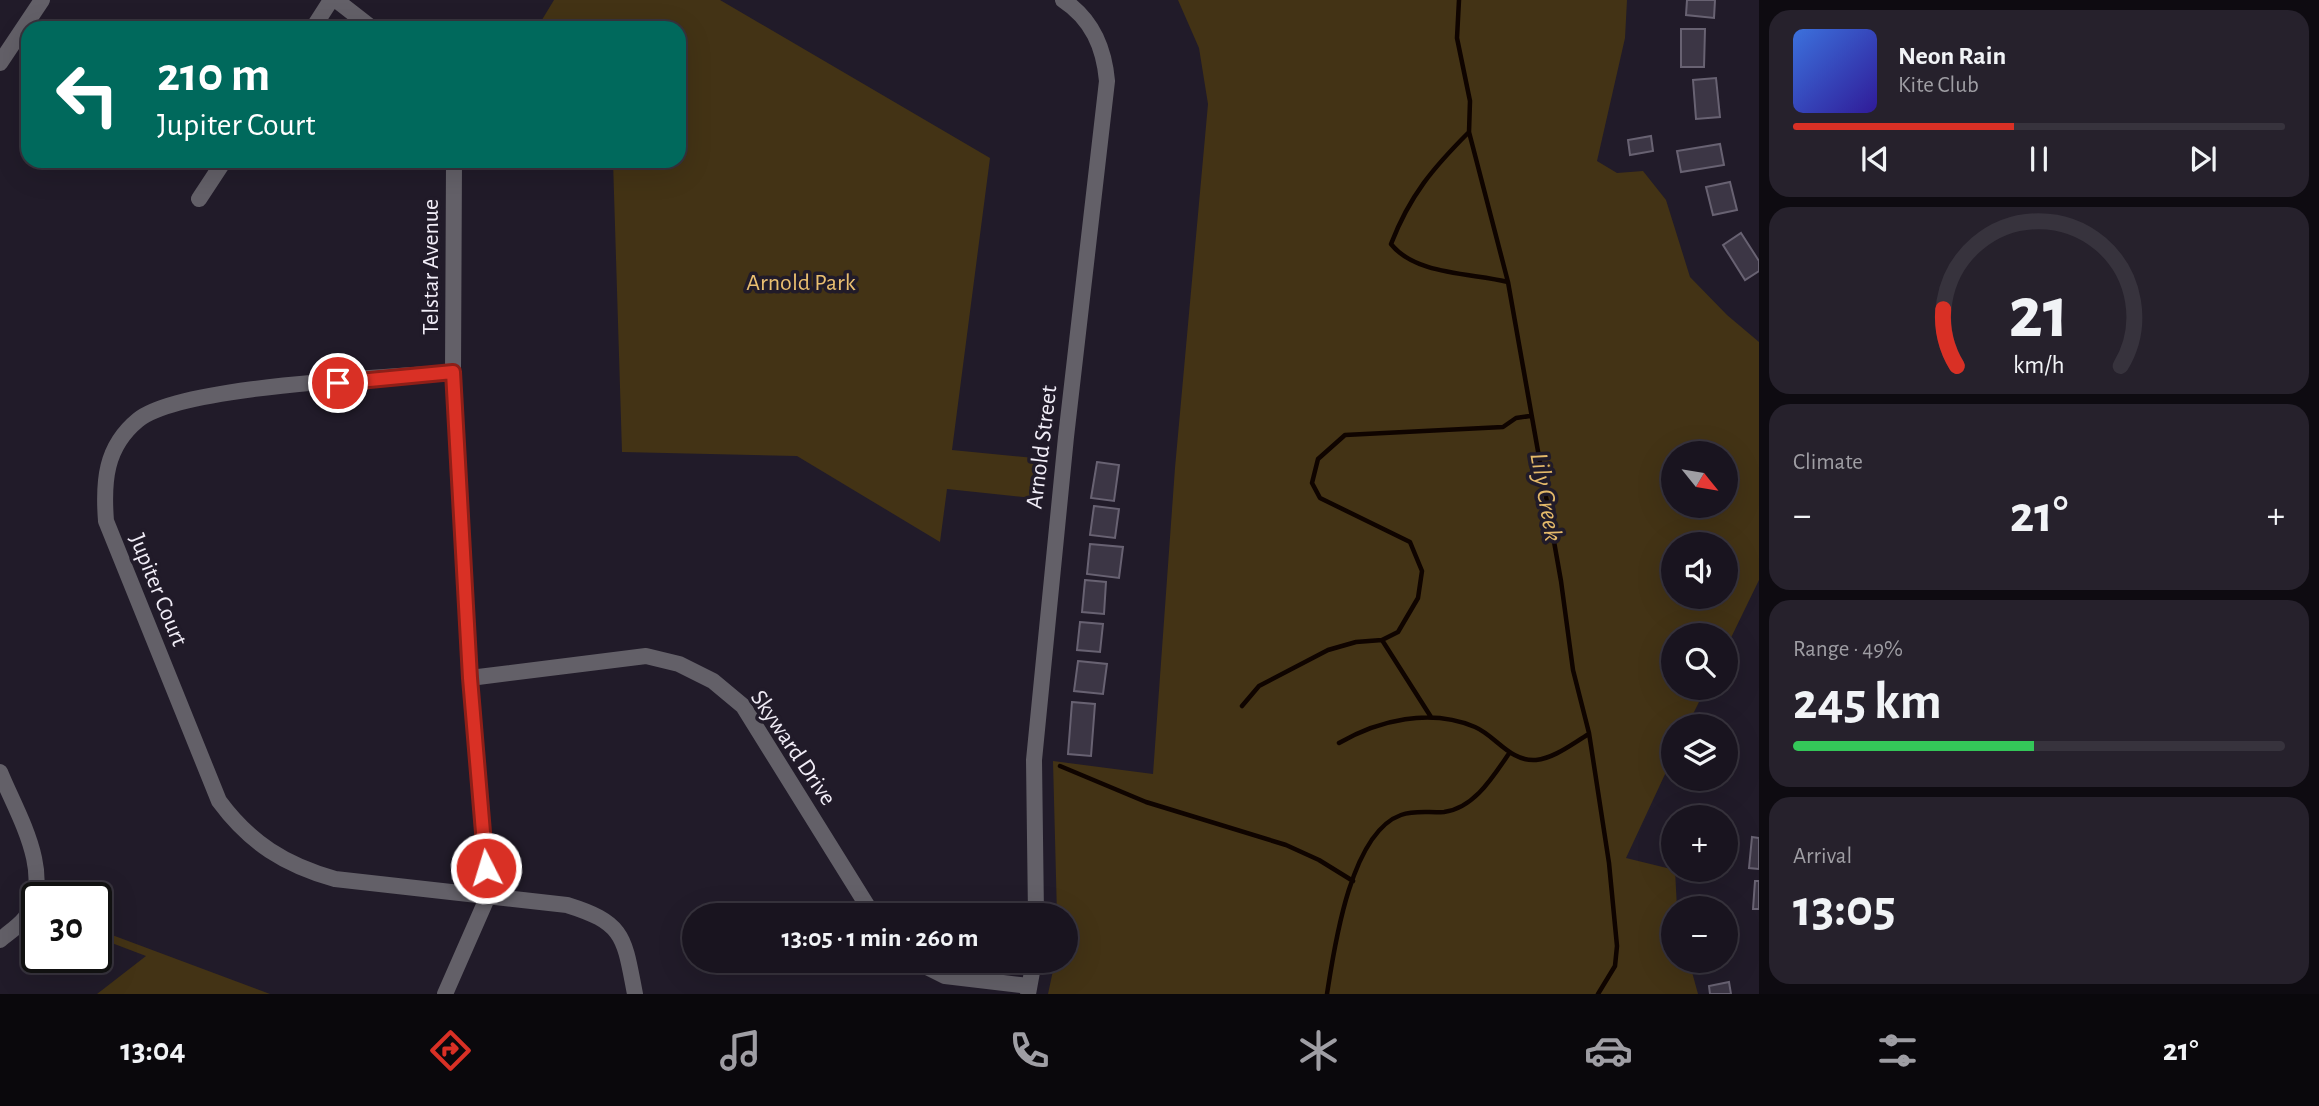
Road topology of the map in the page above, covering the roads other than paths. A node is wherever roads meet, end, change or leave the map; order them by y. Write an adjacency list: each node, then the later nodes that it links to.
1 (42, 0): 4 (street)
2 (334, 0): 5 (street); 6 (street)
3 (1063, 0): 17 (street, Arnold Street)
4 (28, 21)
5 (318, 21)
6 (362, 21)
7 (21, 32): 8 (street)
8 (0, 63)
9 (219, 168): 11 (street)
10 (454, 168): 12 (street, Telstar Avenue)
11 (199, 199)
12 (453, 372): 13 (street, Telstar Avenue); 15 (street, Jupiter Court)
13 (470, 678): 15 (street, Telstar Avenue); 16 (street, Skyward Drive)
14 (0, 772): 18 (street)
15 (488, 895): 21 (street, Telstar Avenue); 22 (street, Jupiter Court)
16 (866, 903)
17 (1037, 903)
18 (0, 940)
19 (939, 973): 20 (street)
20 (1028, 990)
21 (445, 994)
22 (635, 994)

